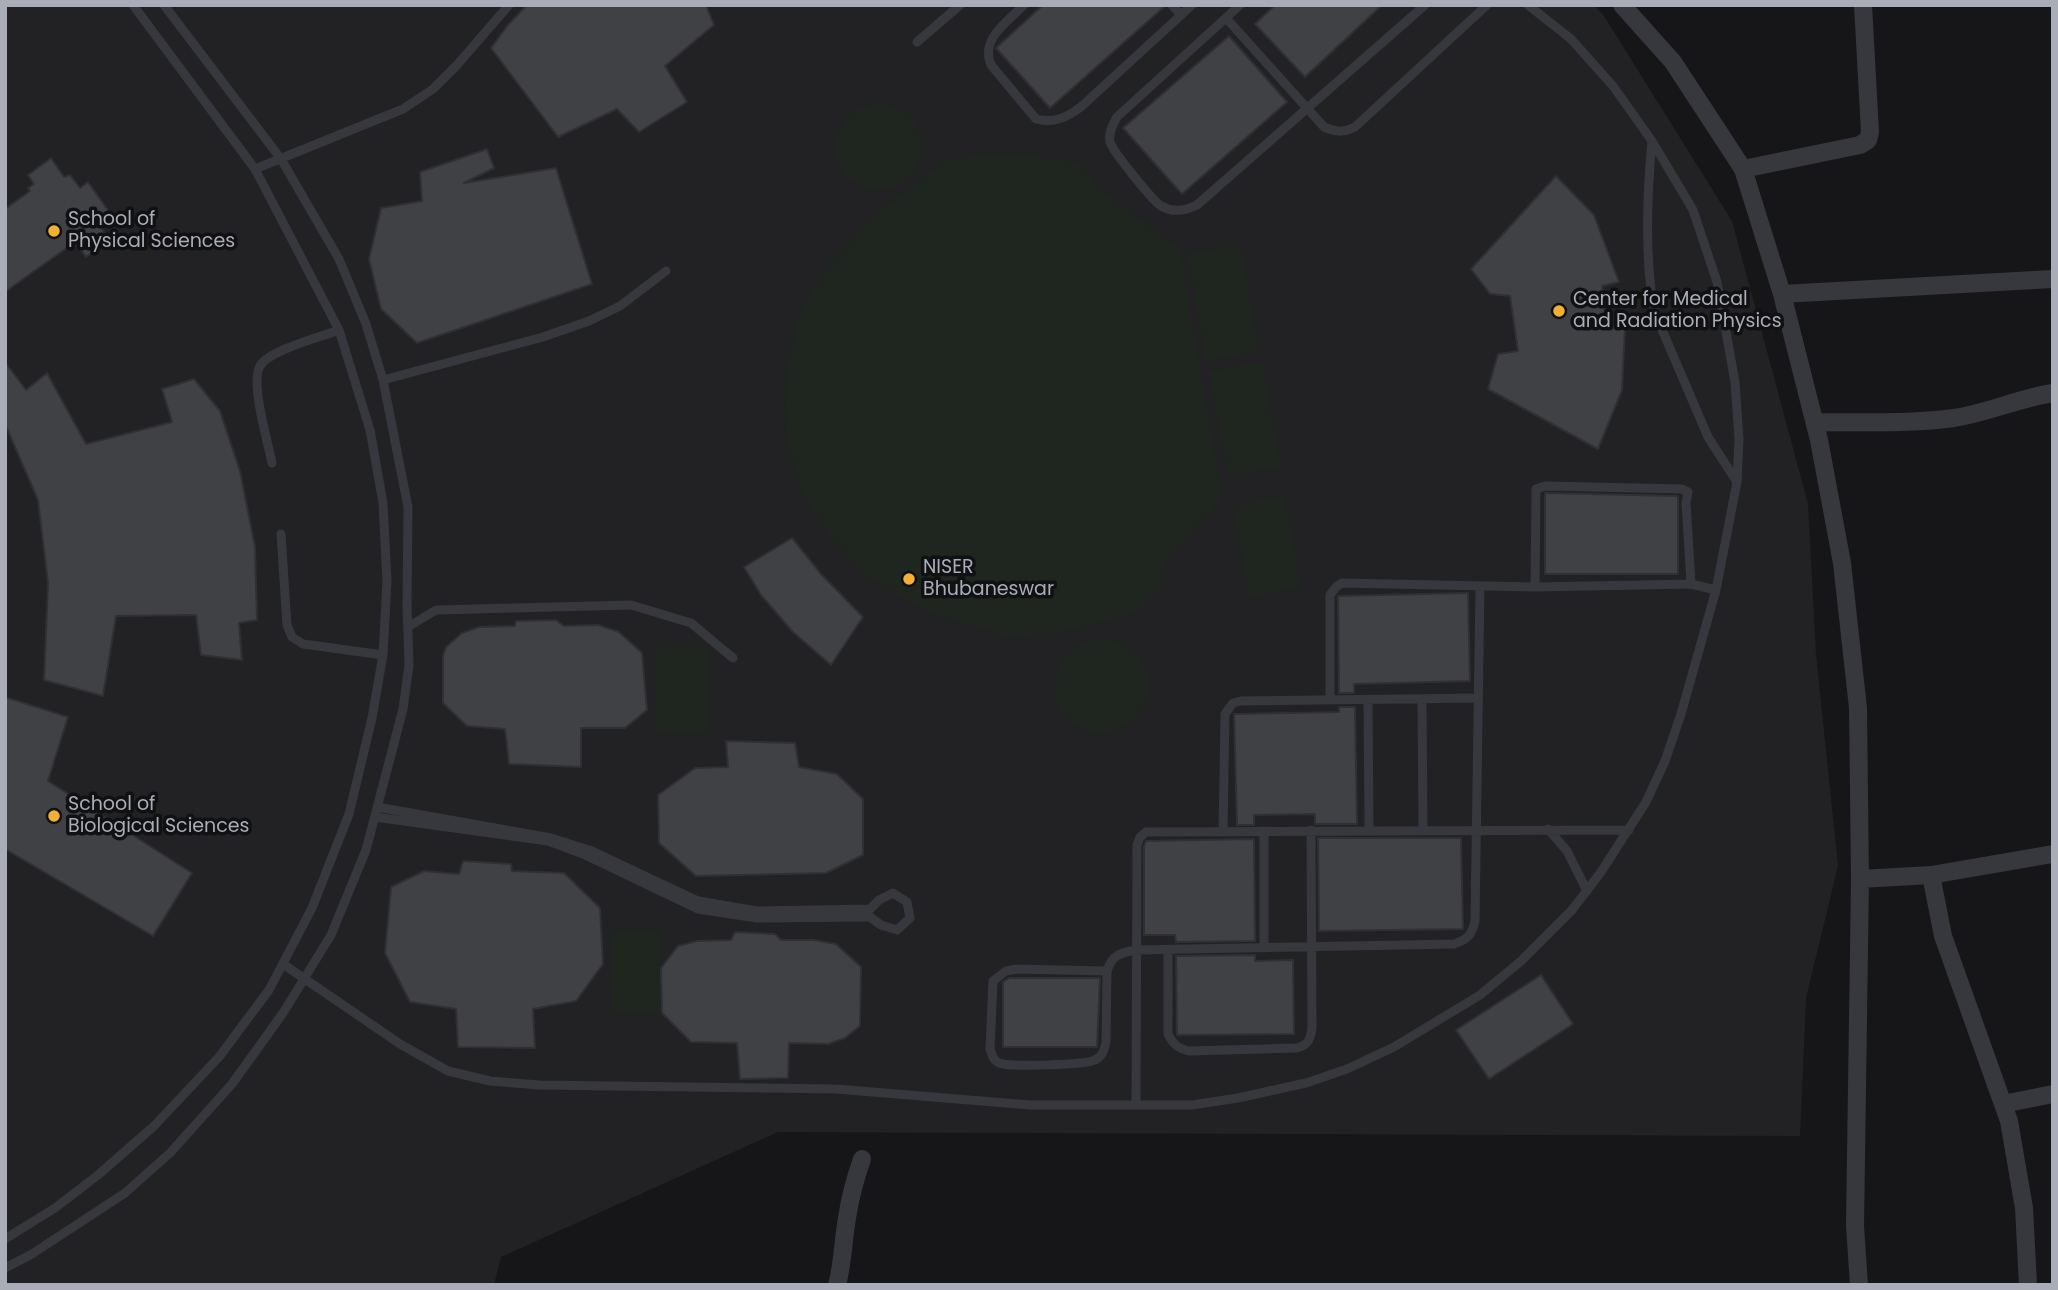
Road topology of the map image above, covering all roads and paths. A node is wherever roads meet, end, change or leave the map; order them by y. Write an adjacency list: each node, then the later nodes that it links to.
1 (133, 5): 20 (lane)
2 (164, 5): 19 (lane)
3 (509, 5): 19 (lane)
4 (960, 5): 16 (lane)
5 (1024, 5): 14 (lane)
6 (1172, 5): 14 (lane)
7 (1192, 5): 14 (lane)
8 (1240, 5): 15 (lane)
9 (1425, 5): 17 (lane)
10 (1487, 5): 17 (lane)
11 (1528, 5): 18 (lane)
12 (1622, 5): 21 (street)
13 (1863, 5): 21 (street)
14 (1181, 15)
15 (1226, 18): 17 (lane); 17 (lane)
16 (917, 42)
17 (1308, 108)
18 (1652, 141): 30 (lane); 30 (lane)
19 (281, 159): 20 (lane); 26 (lane)
20 (255, 169): 25 (lane)
21 (1743, 169): 24 (street)
22 (666, 271): 26 (lane)
23 (2053, 279): 24 (street)
24 (1782, 294): 28 (street)
25 (339, 330): 29 (lane); 37 (lane)
26 (383, 380): 36 (lane)
27 (2053, 393): 28 (street)
28 (1815, 422): 54 (street)
29 (272, 463)
30 (1737, 482): 35 (lane)
31 (281, 534): 37 (lane)
32 (1691, 584): 34 (lane); 34 (lane); 35 (lane)
33 (1480, 586): 34 (lane); 39 (lane); 41 (lane)
34 (1535, 587)
35 (1716, 590): 48 (lane)
36 (408, 627): 38 (lane); 43 (lane)
37 (383, 656): 60 (lane)
38 (733, 658)
39 (1478, 698): 40 (lane); 44 (lane)
40 (1422, 699): 42 (lane); 47 (lane)
41 (1330, 700): 42 (lane); 49 (lane)
42 (1368, 700): 46 (lane)
43 (376, 812): 43 (lane); 62 (lane)
44 (1478, 829): 45 (lane); 47 (lane); 57 (lane)
45 (1548, 829): 48 (lane); 55 (lane)
46 (1369, 830): 47 (lane); 51 (lane)
47 (1423, 830)
48 (1629, 830): 55 (lane)
49 (1223, 831): 50 (lane); 58 (lane)
50 (1264, 831): 51 (lane); 56 (lane)
51 (1311, 831): 57 (lane)
52 (2053, 854): 53 (street)
53 (1931, 875): 54 (street); 64 (street)
54 (1860, 879): 70 (street)
55 (1587, 891): 65 (lane)
56 (1264, 948): 57 (lane); 59 (lane)
57 (1312, 948): 59 (lane)
58 (1135, 950): 59 (lane); 61 (lane); 65 (lane)
59 (1168, 950)
60 (283, 964): 62 (lane); 67 (lane)
61 (1107, 971): 61 (lane)
62 (305, 977): 65 (lane); 68 (lane)
63 (2053, 1094): 64 (street)
64 (2003, 1104): 71 (street)
65 (1136, 1105)
66 (862, 1159): 69 (street)
67 (5, 1239)
68 (5, 1268)
69 (837, 1285)
70 (1859, 1285)
71 (2028, 1285)

